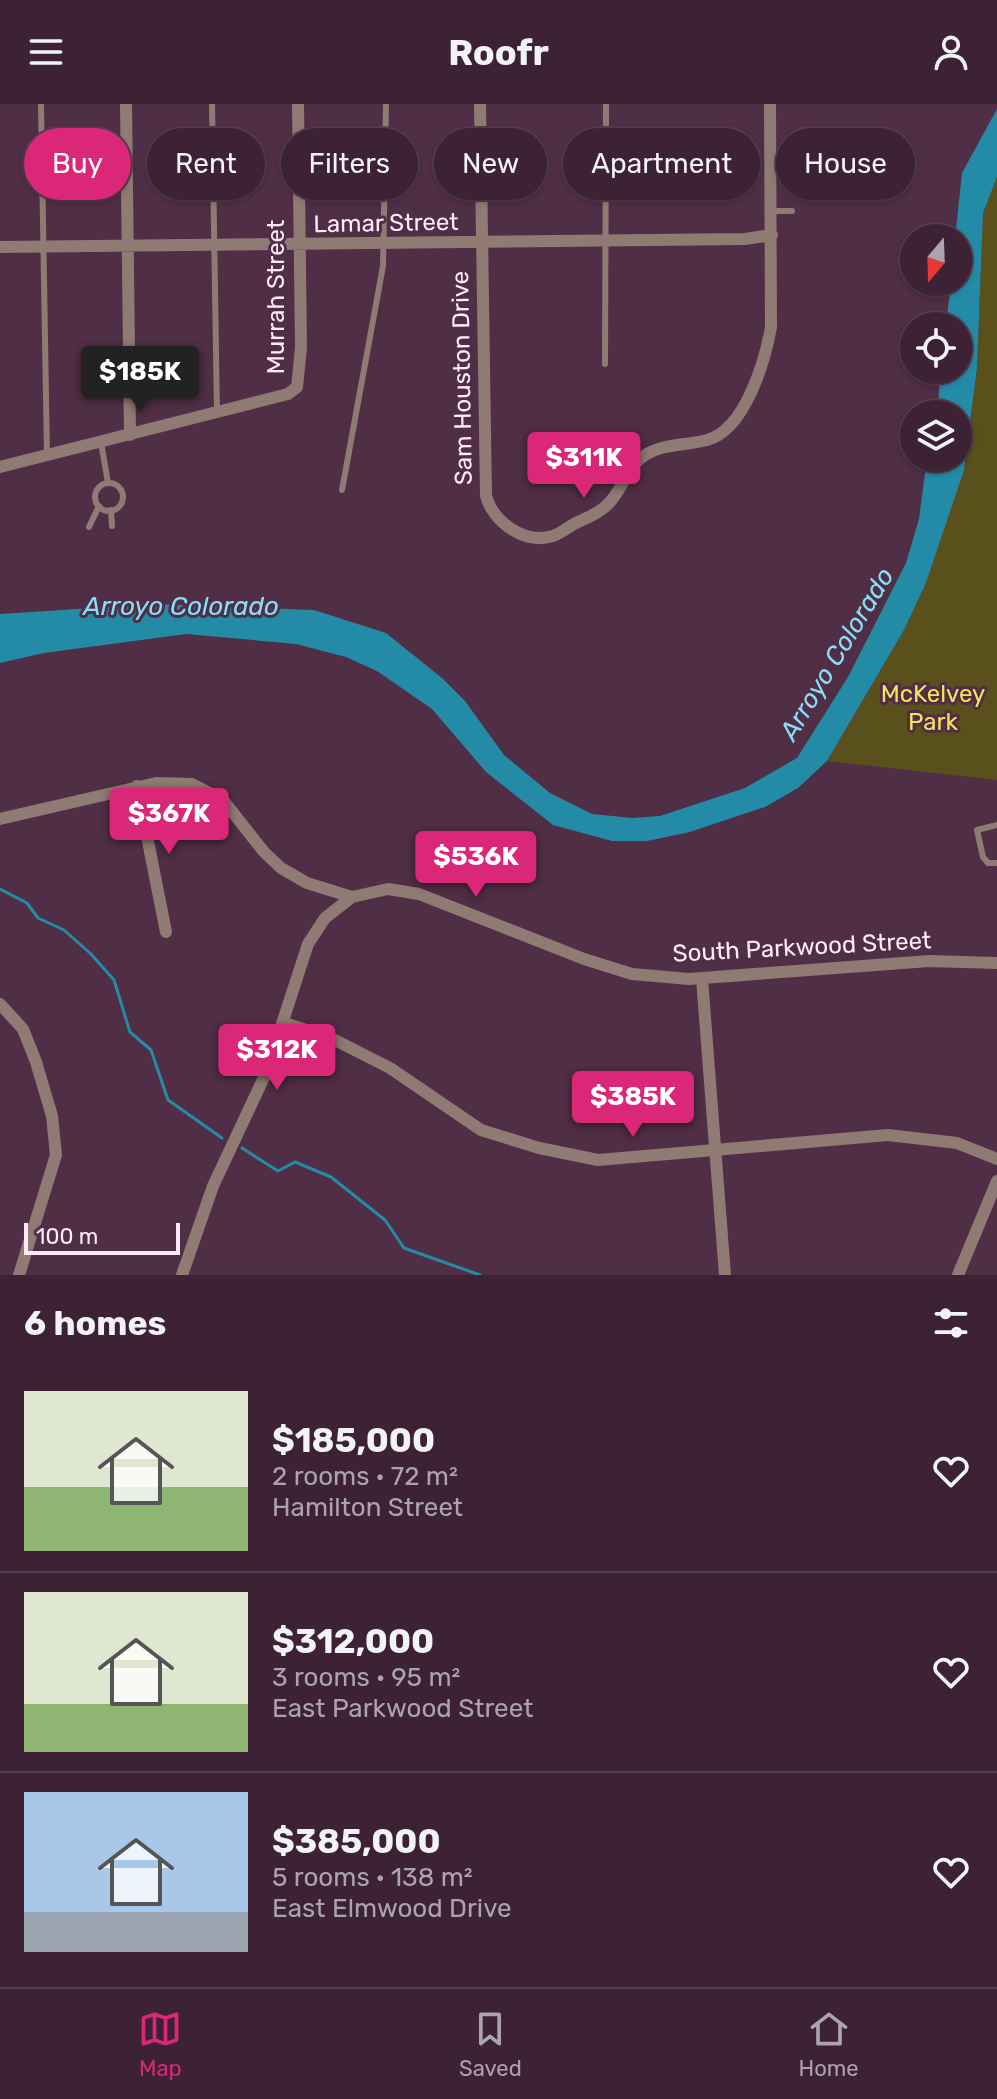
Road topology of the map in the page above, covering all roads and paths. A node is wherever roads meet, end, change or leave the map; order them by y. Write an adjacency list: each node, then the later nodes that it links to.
1 (41, 104): 19 (lane)
2 (126, 104): 15 (street)
3 (212, 104): 16 (lane)
4 (298, 104): 17 (street, Murrah Street)
5 (386, 104): 14 (lane)
6 (480, 104): 13 (street, Sam Houston Drive)
7 (606, 104): 12 (lane)
8 (770, 104): 9 (street, Sam Houston Drive)
9 (772, 211): 10 (lane); 11 (street, Sam Houston Drive)
10 (792, 211)
11 (772, 235): 12 (street, Lamar Street); 13 (street, Sam Houston Drive)
12 (606, 241): 13 (street, Lamar Street); 20 (lane)
13 (481, 243): 14 (street, Lamar Street)
14 (385, 245): 17 (street, Lamar Street); 27 (lane)
15 (128, 246): 16 (street, Lamar Street); 19 (street, Lamar Street); 22 (street)
16 (214, 246): 17 (street, Lamar Street); 21 (lane)
17 (299, 246): 21 (street, Murrah Street)
18 (0, 247): 19 (street, Lamar Street)
19 (43, 247): 24 (lane)
20 (605, 364)
21 (217, 413): 22 (street)
22 (130, 435): 23 (street)
23 (101, 442): 24 (street); 26 (lane)
24 (47, 456): 25 (street)
25 (0, 467)
26 (108, 483): 28 (lane); 29 (lane)
27 (342, 490)
28 (99, 506): 29 (lane); 31 (lane)
29 (111, 510): 30 (lane)
30 (112, 526)
31 (89, 527)
32 (137, 786): 33 (street, South Parkwood Street); 36 (street, South Parkwood Street); 37 (street)
33 (0, 819)
34 (997, 825): 35 (lane)
35 (997, 863)
36 (352, 897): 39 (street, South Parkwood Street); 41 (street)
37 (166, 932)
38 (997, 963): 39 (street, South Parkwood Street)
39 (702, 979): 42 (street)
40 (0, 1004): 45 (street)
41 (284, 1023): 42 (street); 46 (street)
42 (716, 1150): 43 (street); 47 (street)
43 (997, 1159)
44 (997, 1181): 48 (street)
45 (19, 1275)
46 (182, 1275)
47 (725, 1275)
48 (958, 1275)

